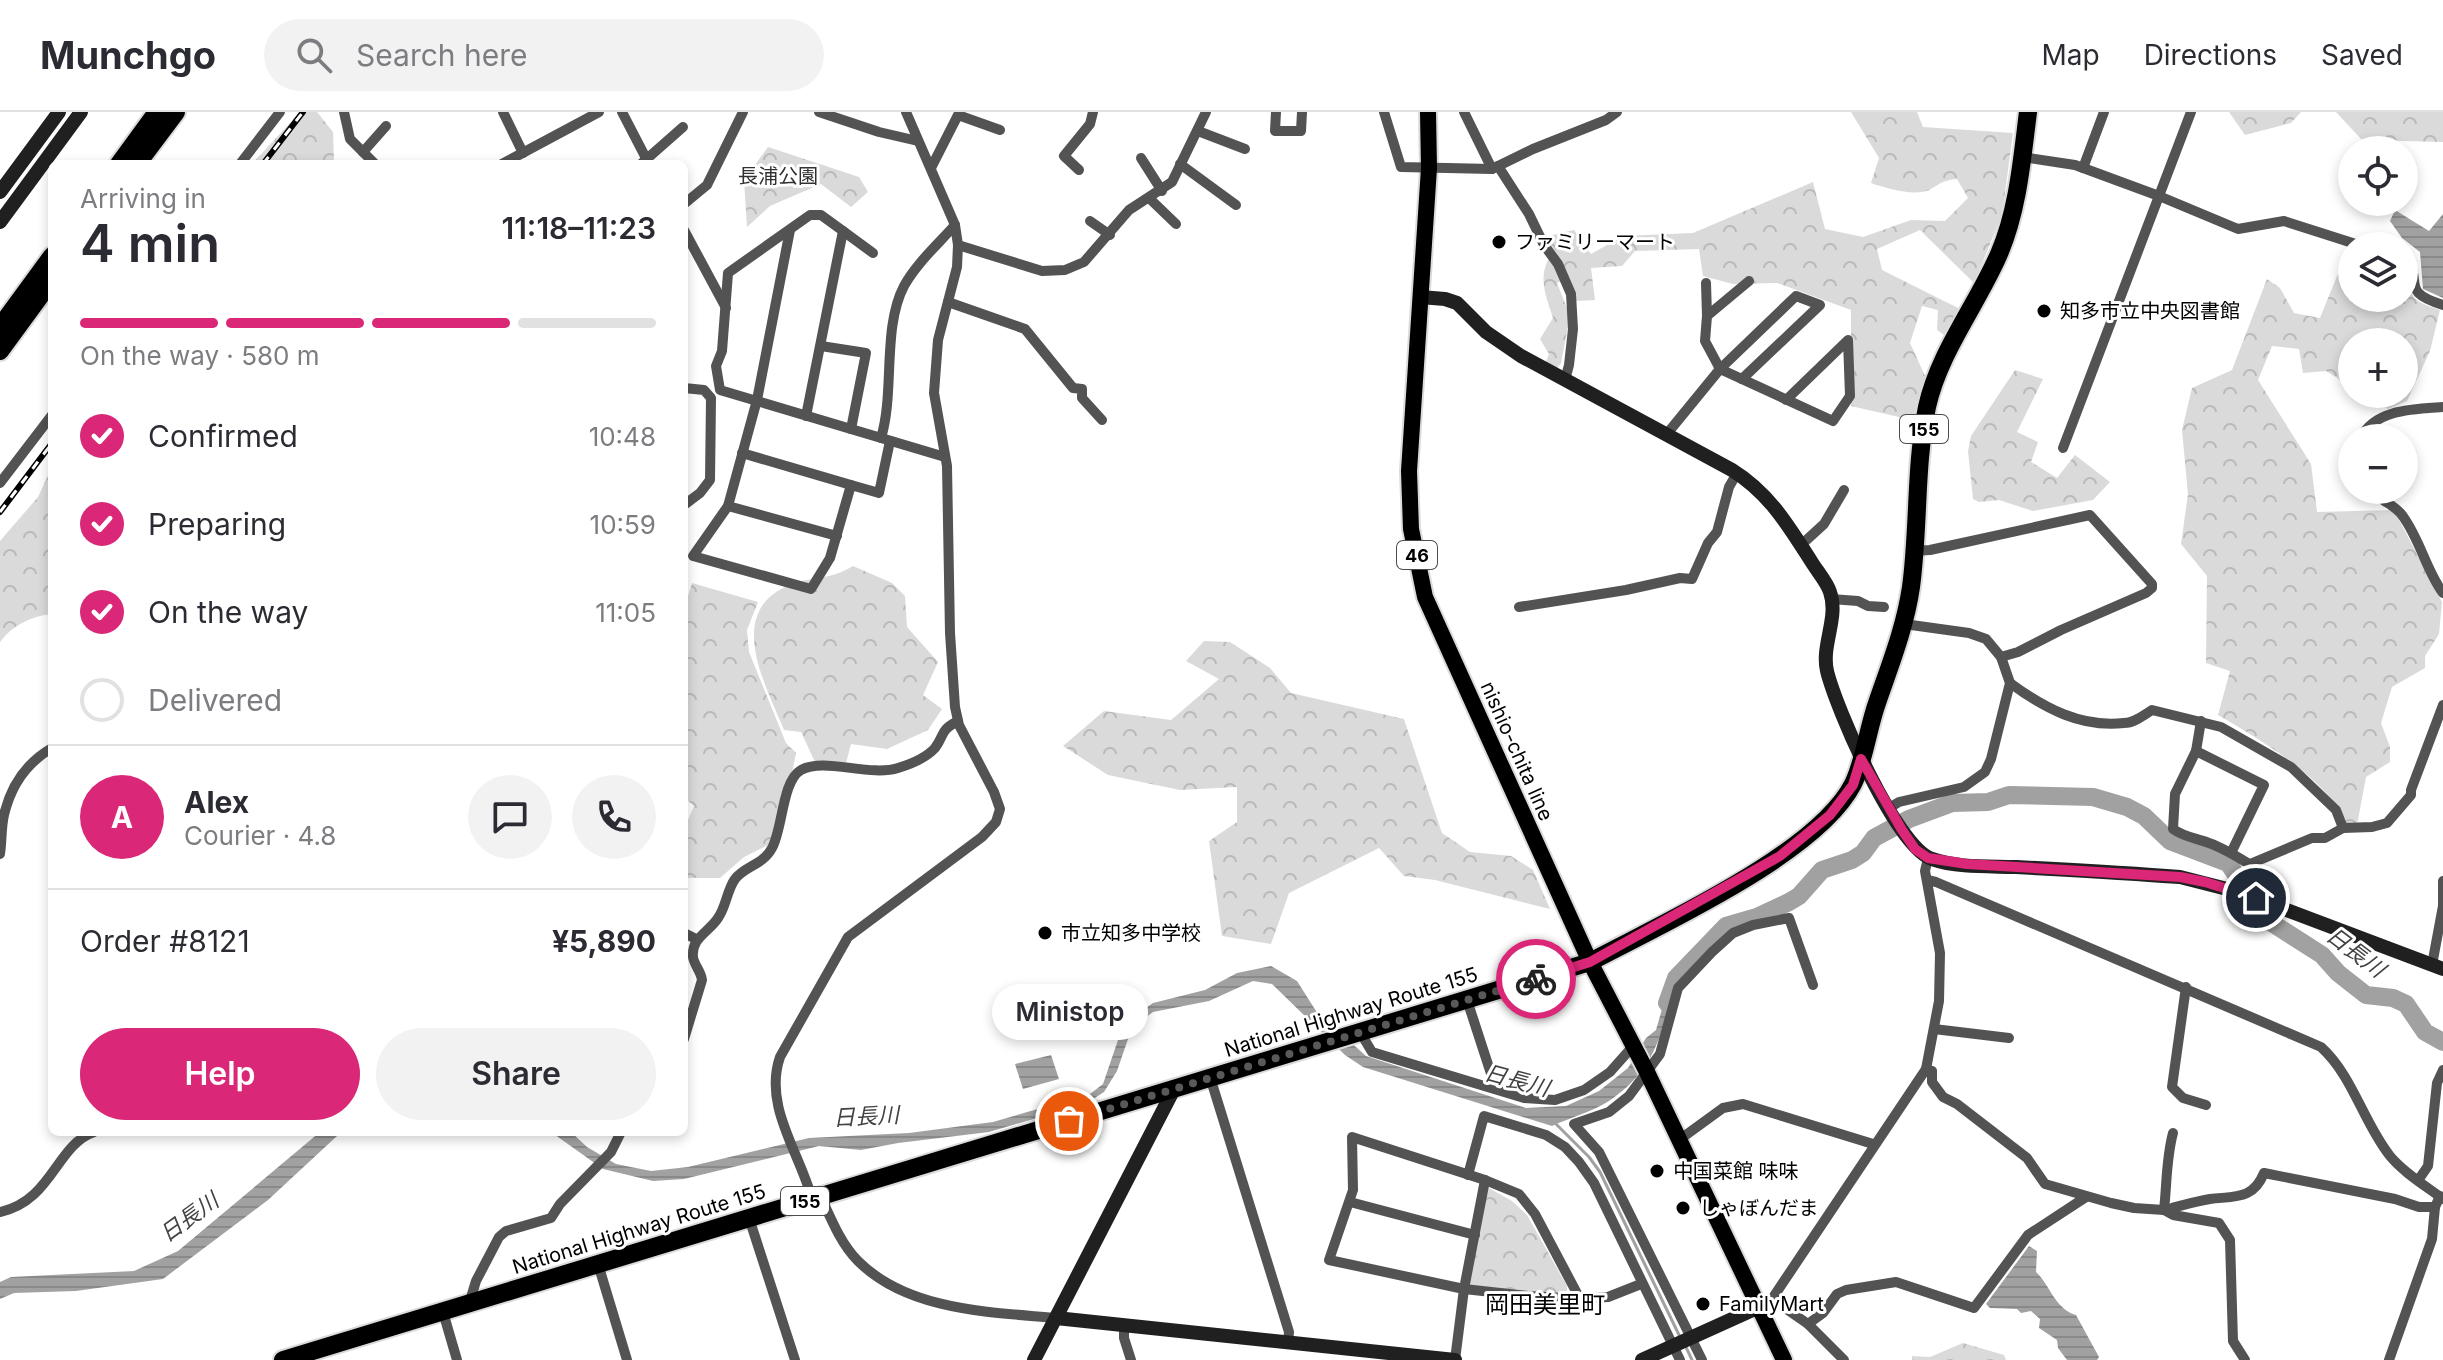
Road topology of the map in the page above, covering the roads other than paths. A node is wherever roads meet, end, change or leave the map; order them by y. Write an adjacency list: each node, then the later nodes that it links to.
1 (59, 112): 49 (street)
2 (81, 112): 55 (street)
3 (157, 112): 35 (highway)
4 (176, 112): 36 (highway)
5 (280, 112): 37 (street)
6 (344, 112): 31 (street)
7 (503, 112): 32 (street)
8 (599, 112): 32 (street)
9 (622, 112): 40 (street)
10 (743, 112): 52 (street)
11 (906, 112): 29 (street)
12 (1093, 112): 47 (street)
13 (1206, 112): 28 (street)
14 (1276, 112): 15 (street)
15 (1302, 112)
16 (1384, 112): 44 (street)
17 (1428, 112): 44 (main road, nishio-chita line / 46)
18 (1464, 112): 45 (street)
19 (1617, 112): 24 (street)
20 (2028, 112): 33 (highway, National Highway Route 155 / 155)
21 (2104, 112): 46 (street)
22 (2191, 112): 50 (street)
23 (827, 113): 29 (street)
24 (1603, 116): 45 (street)
25 (386, 126): 31 (street)
26 (683, 127): 41 (street)
27 (1000, 130): 43 (street)
28 (1198, 131): 30 (street); 42 (street)
29 (918, 141): 43 (street)
30 (1245, 149)
31 (363, 152): 38 (street)
32 (523, 153): 39 (street)
33 (2022, 157): 46 (street); 104 (highway, National Highway Route 155 / 155)
34 (1141, 158): 48 (street)
35 (122, 160)
36 (140, 160)
37 (243, 160)
38 (371, 160)
39 (510, 160)
40 (645, 160)
41 (649, 160)
42 (1180, 164): 48 (street); 53 (street)
43 (931, 168): 57 (street)
44 (1429, 168): 45 (street); 70 (main road, nishio-chita line / 46)
45 (1495, 168): 80 (street)
46 (2083, 168): 50 (street)
47 (1079, 170)
48 (1162, 191): 51 (street)
49 (0, 192)
50 (2159, 196): 62 (street); 92 (street)
51 (1149, 198): 56 (street); 60 (street)
52 (688, 201)
53 (1236, 205)
54 (1090, 221): 60 (street)
55 (0, 222)
56 (1176, 224)
57 (955, 225): 63 (street); 91 (street)
58 (790, 230): 59 (street); 73 (street); 82 (street)
59 (843, 231): 64 (street); 76 (street)
60 (1110, 235): 63 (street)
61 (688, 237): 73 (street)
62 (2338, 238)
63 (958, 245): 71 (street)
64 (873, 253)
65 (48, 261): 75 (highway)
66 (1749, 281): 74 (street)
67 (1706, 283): 74 (street)
68 (48, 285): 77 (highway)
69 (2418, 295): 72 (street)
70 (1420, 297): 80 (street); 130 (main road, nishio-chita line / 46)
71 (948, 302): 87 (street); 94 (street)
72 (2443, 305)
73 (727, 310): 82 (street)
74 (1707, 316): 78 (street)
75 (0, 327)
76 (821, 346): 85 (street); 89 (street)
77 (0, 351)
78 (1720, 369): 79 (street); 79 (street); 90 (street)
79 (1742, 379): 83 (street)
80 (1565, 380): 90 (street)
81 (688, 388): 99 (street)
82 (757, 400): 85 (street); 93 (street)
83 (1786, 400): 83 (street)
84 (2443, 407): 88 (street)
85 (806, 416): 89 (street)
86 (48, 420): 96 (street)
87 (1102, 420)
88 (2374, 424)
89 (851, 429): 91 (street)
90 (1666, 435): 95 (street)
91 (885, 440): 94 (street); 97 (street)
92 (2063, 448)
93 (742, 453): 97 (street); 101 (street)
94 (945, 457): 113 (street)
95 (1737, 473): 103 (street); 107 (street)
96 (0, 483)
97 (851, 485): 102 (street)
98 (1844, 490): 103 (street)
99 (688, 502)
100 (2391, 504): 105 (street)
101 (728, 506): 102 (street); 102 (street)
102 (837, 536)
103 (1801, 545): 106 (street)
104 (1914, 551): 109 (highway, National Highway Route 155 / 155); 110 (street)
105 (2443, 593)
106 (1831, 599): 108 (street); 117 (street)
107 (1519, 607)
108 (1884, 607)
109 (1904, 624): 110 (street); 117 (highway, National Highway Route 155 / 155)
110 (2001, 657): 111 (street)
111 (2010, 683): 114 (street); 118 (street)
112 (2443, 705): 119 (street)
113 (958, 721): 129 (street); 157 (street)
114 (2201, 721): 116 (street); 119 (street)
115 (48, 750): 121 (street)
116 (2196, 751): 120 (street); 120 (street)
117 (1861, 759): 118 (street); 130 (highway, National Highway Route 155 / 155)
118 (1895, 819): 122 (street)
119 (2343, 828): 123 (street)
120 (2231, 853): 123 (street)
121 (0, 854)
122 (1928, 858): 124 (street); 126 (street)
123 (2250, 864): 126 (street)
124 (1927, 880): 133 (street); 136 (street)
125 (2443, 881): 127 (street)
126 (2248, 895): 131 (street)
127 (2443, 906): 131 (street)
128 (688, 935): 129 (street)
129 (696, 939): 135 (street)
130 (1590, 962): 134 (highway, National Highway Route 155 / 155); 139 (main road, nishio-chita line / 46)
131 (2438, 967)
132 (1813, 985): 142 (street)
133 (2186, 987): 147 (street); 154 (street)
134 (1467, 1000): 137 (highway, National Highway Route 155 / 155); 145 (street)
135 (688, 1026)
136 (1934, 1029): 138 (street); 140 (street)
137 (1360, 1032): 143 (highway, National Highway Route 155 / 155); 145 (street)
138 (2009, 1038)
139 (1634, 1046): 142 (main road, nishio-chita line / 46); 145 (street)
140 (1926, 1069): 152 (street); 156 (street)
141 (2443, 1070): 146 (street)
142 (1647, 1072): 151 (main road, nishio-chita line / 46); 175 (street)
143 (1210, 1077): 144 (highway, National Highway Route 155 / 155); 174 (street)
144 (1174, 1089): 157 (highway, National Highway Route 155 / 155); 171 (street)
145 (1496, 1089)
146 (2440, 1102): 154 (street)
147 (2206, 1105)
148 (2173, 1133): 160 (street)
149 (88, 1136): 161 (street)
150 (619, 1136): 169 (street)
151 (1679, 1140): 152 (street); 168 (main road, nishio-chita line / 46)
152 (1873, 1144): 168 (street)
153 (1468, 1175): 155 (street); 159 (street); 165 (street)
154 (2419, 1179): 158 (street)
155 (1485, 1180): 163 (street); 167 (street)
156 (2086, 1197): 160 (street); 172 (street)
157 (816, 1198): 162 (highway, National Highway Route 155 / 155); 171 (street)
158 (2439, 1201): 160 (street); 189 (street)
159 (1350, 1202): 163 (street); 166 (street)
160 (2166, 1211): 188 (street)
161 (0, 1212)
162 (749, 1218): 164 (highway, National Highway Route 155 / 155); 180 (street)
163 (1475, 1235): 166 (street)
164 (598, 1264): 169 (highway, National Highway Route 155 / 155); 179 (street)
165 (1641, 1284): 167 (street); 175 (street)
166 (1464, 1289): 167 (street); 183 (street)
167 (1580, 1299)
168 (1765, 1303): 172 (street); 175 (street); 186 (main road, nishio-chita line / 46)
169 (468, 1304): 170 (highway, National Highway Route 155 / 155)
170 (443, 1312): 177 (highway, National Highway Route 155 / 155); 178 (street)
171 (1056, 1318): 173 (street); 181 (street)
172 (1808, 1324): 187 (street)
173 (1124, 1327): 174 (street); 182 (street)
174 (1288, 1343): 176 (street)
175 (1682, 1346): 184 (street); 185 (street)
176 (1384, 1357): 183 (street)
177 (287, 1359)
178 (457, 1360)
179 (627, 1360)
180 (795, 1360)
181 (1034, 1360)
182 (1131, 1360)
183 (1455, 1360)
184 (1642, 1360)
185 (1702, 1360)
186 (1784, 1360)
187 (1844, 1360)
188 (2245, 1360)
189 (2389, 1360)

